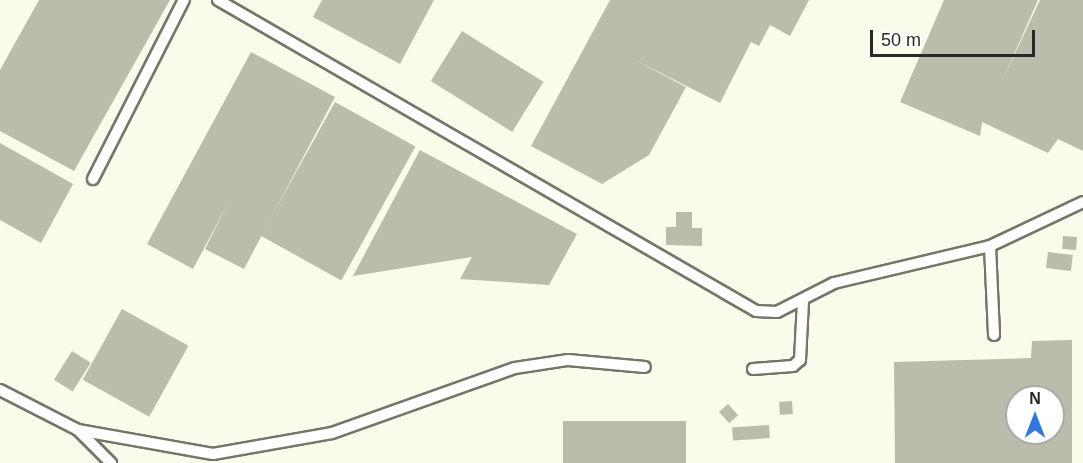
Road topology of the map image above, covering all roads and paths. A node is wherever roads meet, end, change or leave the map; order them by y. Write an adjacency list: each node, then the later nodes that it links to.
1 (184, 0): 3 (lane)
2 (218, 0): 6 (lane)
3 (93, 179)
4 (1083, 202): 5 (lane)
5 (990, 246): 6 (lane); 7 (lane)
6 (802, 302): 9 (lane)
7 (994, 335)
8 (645, 367): 11 (lane)
9 (753, 369)
10 (0, 390): 11 (lane)
11 (78, 430): 12 (lane)
12 (111, 463)

